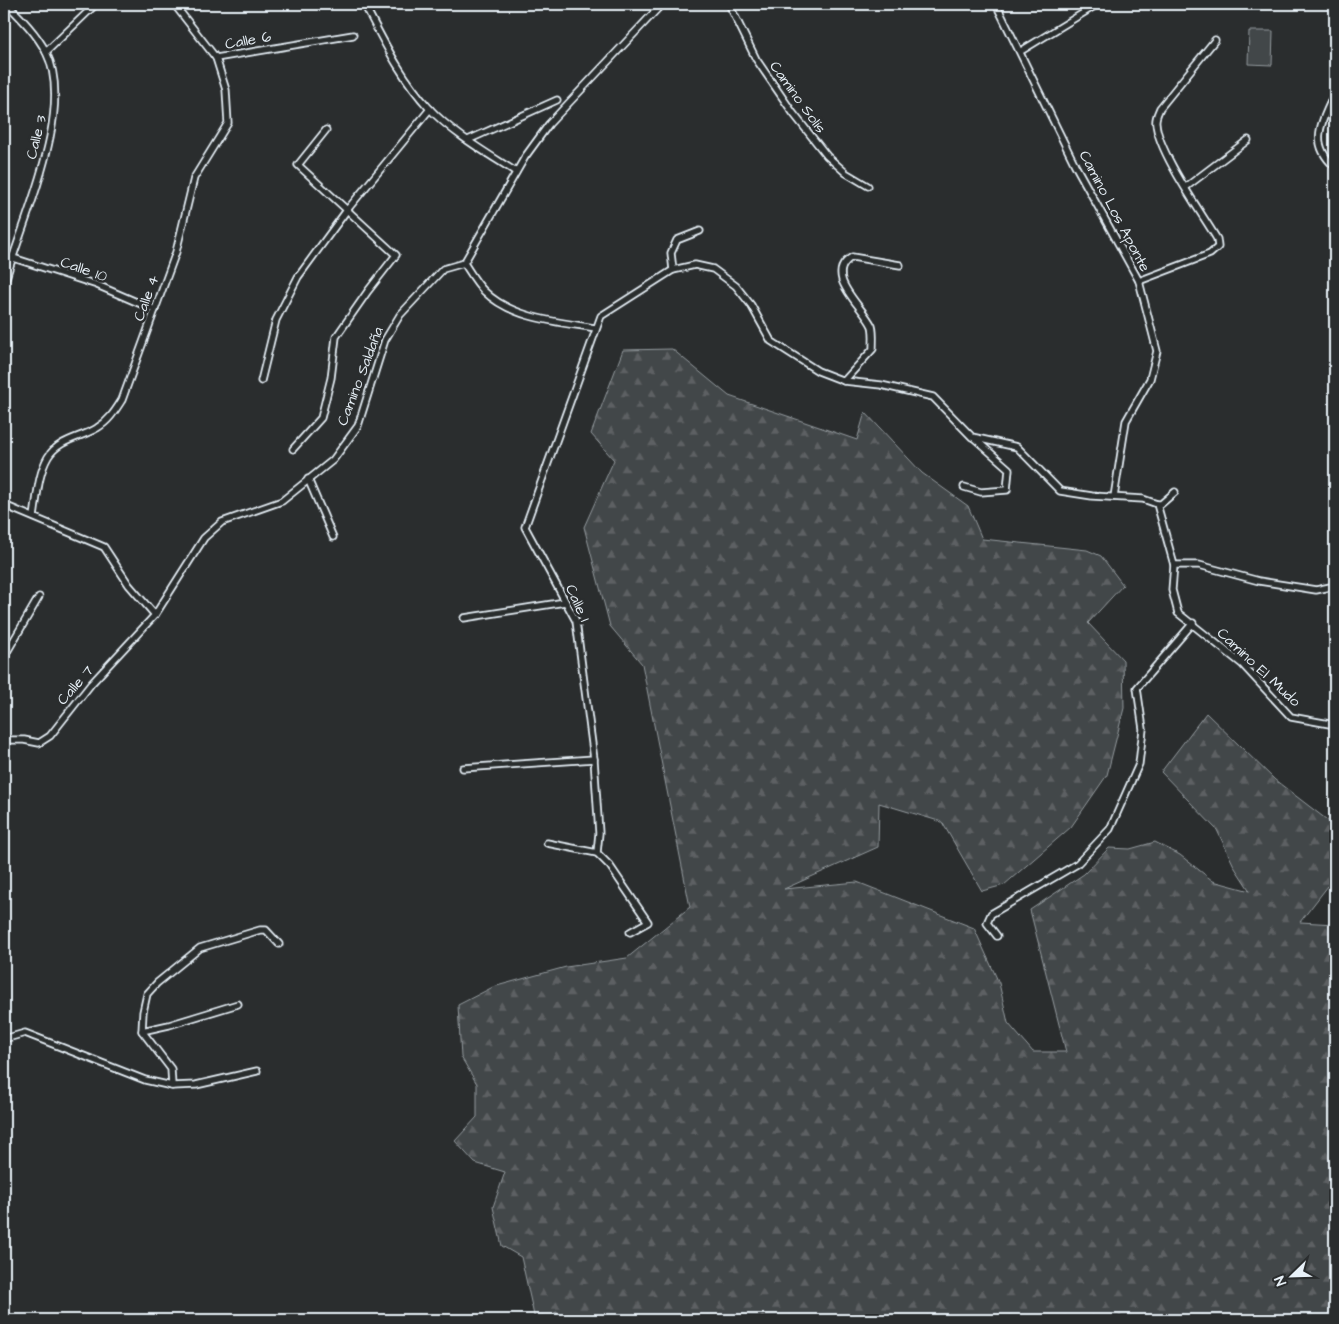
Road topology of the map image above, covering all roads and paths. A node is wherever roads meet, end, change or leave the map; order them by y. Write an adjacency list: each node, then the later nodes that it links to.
1 (7, 4): 12 (street, Calle 3)
2 (96, 4): 12 (street)
3 (174, 4): 13 (street, Calle 6)
4 (364, 4): 16 (street)
5 (662, 4): 21 (street)
6 (729, 4): 22 (street, Camino Solís)
7 (996, 4): 11 (street, Camino Los Aponte)
8 (1098, 4): 11 (street)
9 (353, 35): 13 (street, Calle 6)
10 (1215, 40): 23 (street)
11 (1021, 51): 31 (street, Camino Los Aponte)
12 (46, 52): 27 (street, Calle 3)
13 (216, 58): 33 (street, Calle 4)
14 (1335, 92): 20 (street)
15 (557, 100): 18 (street)
16 (430, 109): 18 (street); 24 (street)
17 (326, 130): 24 (street)
18 (468, 140): 21 (street)
19 (1248, 140): 23 (street)
20 (1335, 167)
21 (516, 172): 28 (street)
22 (868, 186)
23 (1186, 187): 31 (street)
24 (347, 210): 35 (street); 38 (street)
25 (700, 232): 30 (street)
26 (4, 255): 27 (street, Calle 10)
27 (11, 258): 32 (street, Calle 3); 33 (street, Calle 10)
28 (464, 263): 34 (street); 39 (street, Camino Saldaña)
29 (900, 265): 36 (street)
30 (673, 270): 34 (street); 36 (street)
31 (1138, 281): 42 (street, Camino Los Aponte)
32 (4, 285)
33 (155, 310): 45 (street, Calle 4)
34 (596, 328): 50 (street, Calle 1)
35 (261, 382)
36 (844, 382): 37 (street)
37 (972, 437): 40 (street); 42 (street)
38 (292, 449)
39 (308, 479): 46 (street); 51 (street, Camino Saldaña)
40 (964, 487)
41 (1175, 492): 43 (street)
42 (1114, 497): 43 (street)
43 (1157, 504): 47 (street, Camino El Mudo)
44 (4, 505): 45 (street)
45 (34, 517): 51 (street)
46 (334, 537)
47 (1174, 565): 48 (street); 53 (street, Camino El Mudo)
48 (1335, 586)
49 (39, 597): 54 (street)
50 (565, 602): 52 (street); 57 (street, Calle 1)
51 (155, 615): 56 (street, Calle 7)
52 (464, 618)
53 (1193, 623): 55 (street, Camino El Mudo); 62 (street)
54 (4, 657)
55 (1335, 725)
56 (4, 740)
57 (594, 759): 58 (street); 60 (street, Calle 1)
58 (463, 768)
59 (547, 843): 60 (street)
60 (597, 853): 61 (street)
61 (630, 932)
62 (997, 936)
63 (280, 944): 65 (street)
64 (238, 1004): 65 (street)
65 (142, 1031): 68 (street)
66 (4, 1039): 68 (street)
67 (257, 1071): 68 (street)
68 (172, 1086)

